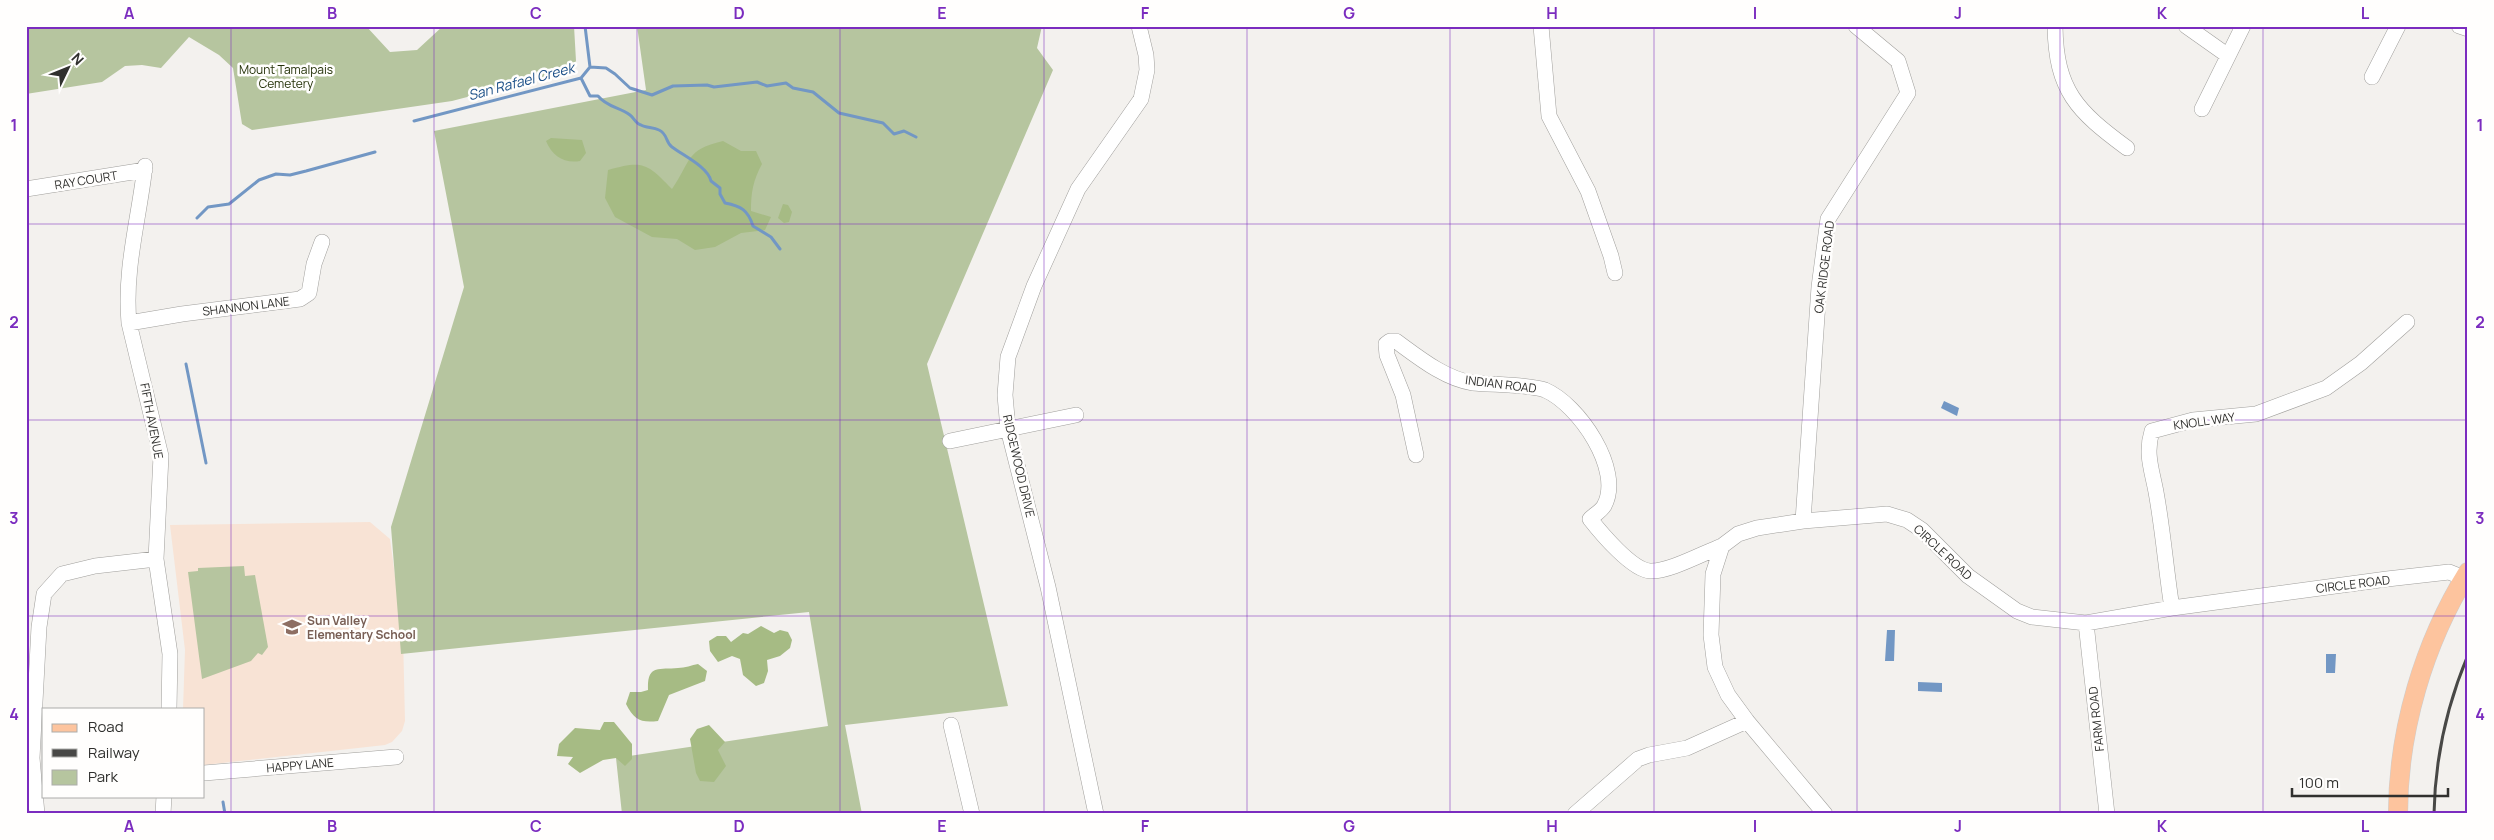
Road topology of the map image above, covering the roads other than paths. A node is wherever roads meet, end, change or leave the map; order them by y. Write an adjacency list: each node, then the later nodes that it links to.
1 (1139, 26): 21 (street, RIDGEWOOD DRIVE)
2 (1540, 26): 17 (street)
3 (1856, 26): 24 (street, OAK RIDGE ROAD)
4 (2055, 26): 13 (street)
5 (2186, 26): 10 (street)
6 (2243, 26): 10 (street)
7 (2398, 26): 11 (street)
8 (2458, 26): 9 (street)
9 (2468, 29)
10 (2227, 55): 12 (street)
11 (2372, 77)
12 (2202, 109)
13 (2127, 148)
14 (145, 168): 15 (street, RAY COURT); 19 (street, FIFTH AVENUE)
15 (26, 189)
16 (322, 242): 19 (street, SHANNON LANE)
17 (1615, 273)
18 (2407, 322): 28 (street, KNOLL WAY)
19 (129, 323): 26 (street, FIFTH AVENUE)
20 (1076, 415): 21 (street)
21 (1008, 429): 22 (street); 40 (street, RIDGEWOOD DRIVE)
22 (950, 441)
23 (1416, 455): 25 (street, INDIAN ROAD)
24 (1803, 521): 25 (street, CIRCLE ROAD); 29 (street, CIRCLE ROAD)
25 (1722, 546): 32 (street)
26 (156, 559): 30 (street); 31 (street, FIFTH AVENUE)
27 (2466, 575): 28 (street, CIRCLE ROAD); 44 (main road)
28 (2172, 608): 29 (street, CIRCLE ROAD)
29 (2086, 623): 43 (street, FARM ROAD)
30 (33, 625): 37 (street)
31 (169, 708)
32 (1747, 722): 41 (street); 42 (street)
33 (951, 725): 39 (street)
34 (396, 757): 35 (street, HAPPY LANE)
35 (205, 773)
36 (164, 798): 38 (street)
37 (37, 814)
38 (163, 814)
39 (972, 814)
40 (1096, 814)
41 (1575, 814)
42 (1825, 814)
43 (2107, 814)
44 (2398, 814)

